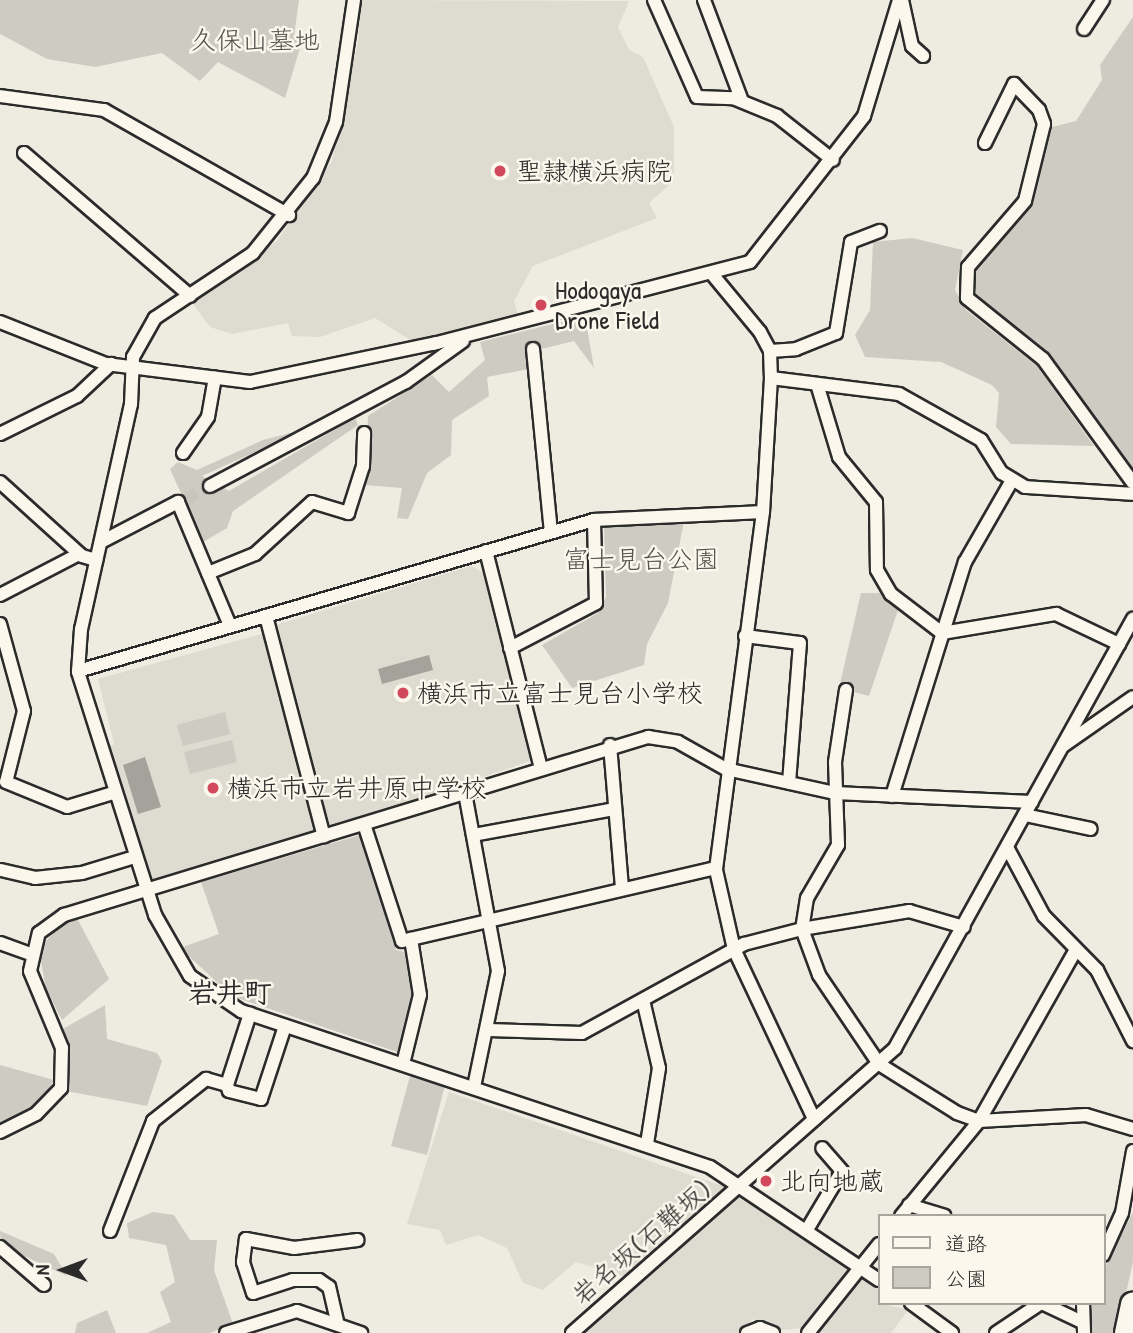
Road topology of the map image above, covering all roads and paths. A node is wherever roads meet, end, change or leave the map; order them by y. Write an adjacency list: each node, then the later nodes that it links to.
1 (354, 0): 13 (street)
2 (654, 0): 9 (street)
3 (704, 0): 9 (street)
4 (901, 0): 7 (street); 12 (street)
5 (1103, 0): 6 (street)
6 (1084, 29)
7 (923, 56)
8 (0, 96): 13 (street)
9 (742, 102): 12 (street)
10 (981, 139): 31 (street)
11 (24, 153): 16 (street)
12 (833, 160): 15 (street)
13 (289, 215): 16 (street)
14 (880, 231): 20 (street)
15 (712, 274): 18 (street); 20 (street)
16 (190, 296): 22 (street)
17 (0, 322): 21 (street)
18 (466, 339): 23 (street); 32 (street)
19 (533, 349): 36 (street)
20 (770, 351): 24 (street)
21 (111, 364): 22 (street); 27 (street)
22 (133, 367): 23 (street); 37 (street)
23 (215, 378): 28 (street)
24 (771, 378): 25 (street); 34 (street)
25 (817, 384): 30 (street); 47 (street)
26 (364, 433): 41 (street)
27 (0, 434)
28 (183, 453)
29 (0, 482): 39 (street)
30 (1011, 482): 33 (street); 47 (street)
31 (1133, 483)
32 (210, 486)
33 (1133, 495)
34 (763, 512): 35 (street); 48 (street)
35 (594, 520): 36 (street); 50 (street)
36 (551, 531): 38 (street)
37 (101, 542): 40 (street); 41 (street)
38 (486, 551): 43 (street); 50 (street)
39 (79, 554): 40 (street); 42 (street)
40 (96, 560): 51 (street)
41 (208, 573): 46 (street)
42 (0, 596)
43 (266, 616): 46 (street); 69 (street)
44 (1133, 618): 49 (street, 岩名坂(石難坂))
45 (0, 624): 59 (street)
46 (230, 626): 51 (street)
47 (942, 633): 49 (street); 62 (street)
48 (745, 636): 57 (street); 58 (street)
49 (1119, 644): 55 (street, 岩名坂(石難坂))
50 (510, 648): 56 (street)
51 (78, 671): 59 (street)
52 (846, 690): 61 (street)
53 (1133, 696): 55 (street)
54 (610, 745): 56 (street); 57 (street); 64 (street)
55 (1063, 746): 63 (street, 岩名坂(石難坂))
56 (541, 768): 60 (street)
57 (726, 769): 58 (street); 72 (street)
58 (789, 783): 61 (street)
59 (113, 793): 71 (street)
60 (466, 793): 66 (street); 68 (street)
61 (835, 793): 62 (street); 78 (street)
62 (892, 796): 63 (street)
63 (1032, 802): 65 (street, 岩名坂(石難坂))
64 (615, 809): 68 (street); 74 (street)
65 (1025, 815): 67 (street); 70 (street, 岩名坂(石難坂))
66 (364, 824): 69 (street); 79 (street)
67 (1091, 829)
68 (473, 835): 76 (street)
69 (324, 837): 75 (street)
70 (1008, 849): 77 (street, 岩名坂(石難坂)); 82 (street)
71 (135, 857): 73 (street); 75 (street)
72 (716, 868): 74 (street); 81 (street)
73 (1, 870)
74 (622, 889): 76 (street)
75 (147, 894): 83 (street); 85 (street)
76 (489, 922): 79 (street); 87 (street)
77 (964, 927): 78 (street); 90 (street, 岩名坂(石難坂))
78 (802, 929): 81 (street); 90 (street)
79 (411, 939): 89 (street)
80 (0, 943): 83 (street)
81 (734, 949): 84 (street); 93 (street)
82 (1075, 951): 88 (street); 94 (street)
83 (30, 954): 96 (street)
84 (643, 1000): 87 (street); 97 (street)
85 (250, 1014): 86 (street); 91 (street)
86 (285, 1026): 89 (street); 91 (street)
87 (489, 1030): 92 (street)
88 (1133, 1041)
89 (403, 1064): 92 (street)
90 (879, 1064): 93 (street, 岩名坂(石難坂)); 94 (street)
91 (227, 1085): 105 (street)
92 (474, 1087): 97 (street)
93 (814, 1119): 101 (street, 岩名坂(石難坂))
94 (979, 1121): 95 (street); 102 (street)
95 (1133, 1129)
96 (0, 1132)
97 (647, 1144): 101 (street)
98 (822, 1148): 104 (street)
99 (1133, 1151): 100 (street)
100 (1131, 1174): 109 (street)
101 (740, 1185): 104 (street); 122 (street, 岩名坂(石難坂))
102 (905, 1211): 103 (street)
103 (928, 1214)
104 (808, 1228): 110 (street)
105 (110, 1231)
106 (357, 1240): 118 (street)
107 (878, 1245): 110 (street)
108 (0, 1247): 112 (street)
109 (1105, 1251)
110 (862, 1267): 111 (street); 125 (street)
111 (878, 1279)
112 (44, 1285)
113 (914, 1305): 126 (street)
114 (1039, 1305): 127 (street)
115 (1045, 1305): 119 (street)
116 (1083, 1305): 119 (street)
117 (1133, 1305): 128 (highway)
118 (337, 1321): 120 (street); 121 (street)
119 (1083, 1327)
120 (226, 1333)
121 (361, 1333)
122 (572, 1333)
123 (747, 1333): 124 (street)
124 (773, 1333)
125 (808, 1333)
126 (952, 1333)
127 (996, 1333)
128 (1127, 1333)

